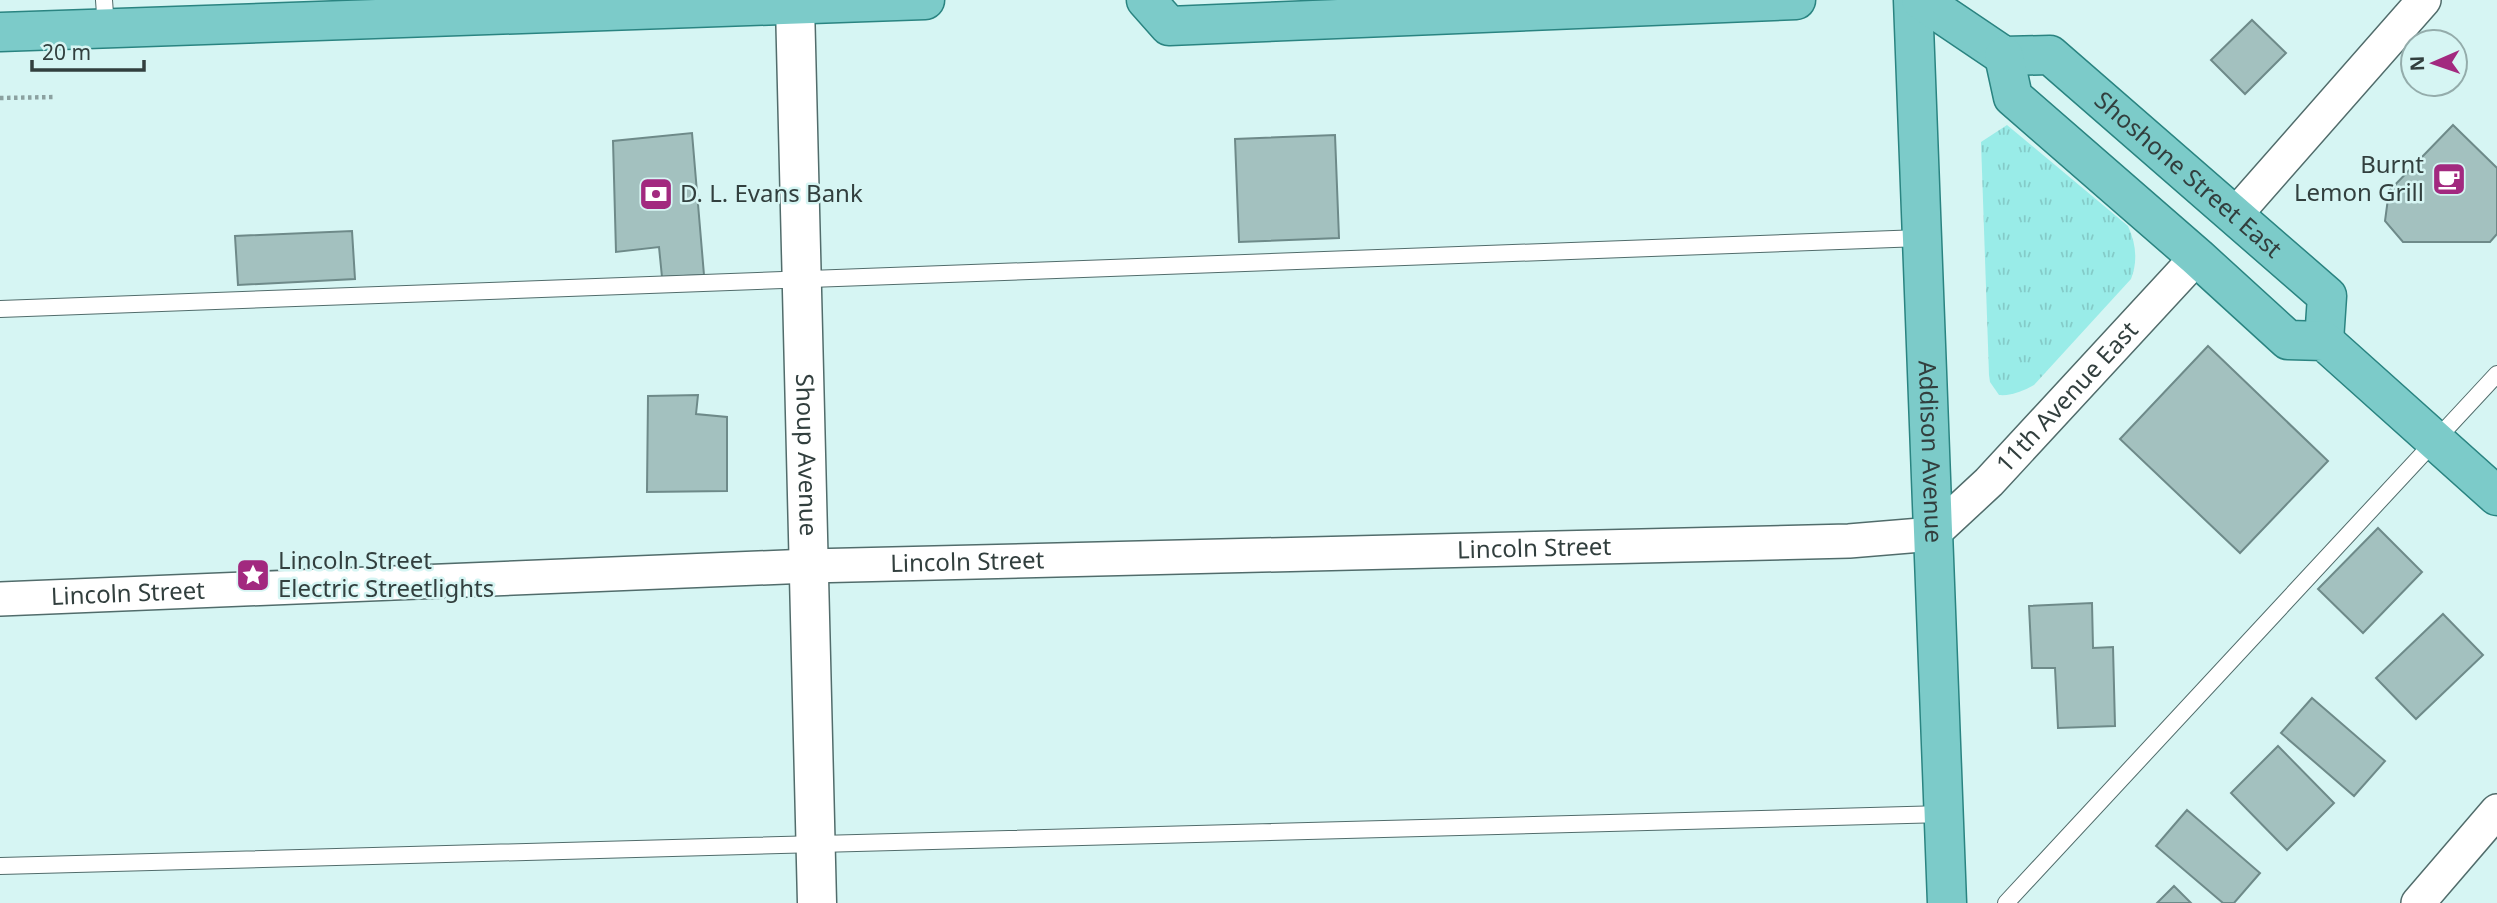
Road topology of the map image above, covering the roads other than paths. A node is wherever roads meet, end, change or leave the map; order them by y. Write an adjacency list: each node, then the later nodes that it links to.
1 (925, 0): 7 (main road)
2 (1146, 0): 3 (main road)
3 (1796, 0)
4 (1913, 0): 12 (main road, Addison Avenue)
5 (1921, 0): 10 (main road)
6 (2424, 0): 11 (street)
7 (795, 5): 8 (main road); 14 (street, Shoup Avenue)
8 (105, 14): 9 (main road)
9 (0, 32)
10 (2004, 56): 11 (main road, Shoshone Street East); 13 (main road)
11 (2235, 215): 16 (main road, Shoshone Street East)
12 (1921, 238): 14 (lane); 20 (main road, Addison Avenue)
13 (2197, 257): 16 (main road); 20 (street, 11th Avenue East)
14 (803, 279): 15 (lane); 21 (street, Shoup Avenue)
15 (0, 309)
16 (2324, 341): 18 (main road)
17 (2497, 374): 18 (lane)
18 (2436, 440): 19 (main road); 29 (lane)
19 (2497, 496)
20 (1933, 534): 21 (street, Lincoln Street); 24 (main road, Addison Avenue)
21 (809, 566): 22 (street, Lincoln Street); 25 (street, Shoup Avenue)
22 (0, 599)
23 (2497, 811): 30 (street)
24 (1944, 814): 25 (lane); 28 (main road, Addison Avenue)
25 (815, 845): 26 (lane); 27 (street, Shoup Avenue)
26 (0, 866)
27 (817, 903)
28 (1947, 903)
29 (2006, 903)
30 (2418, 903)

